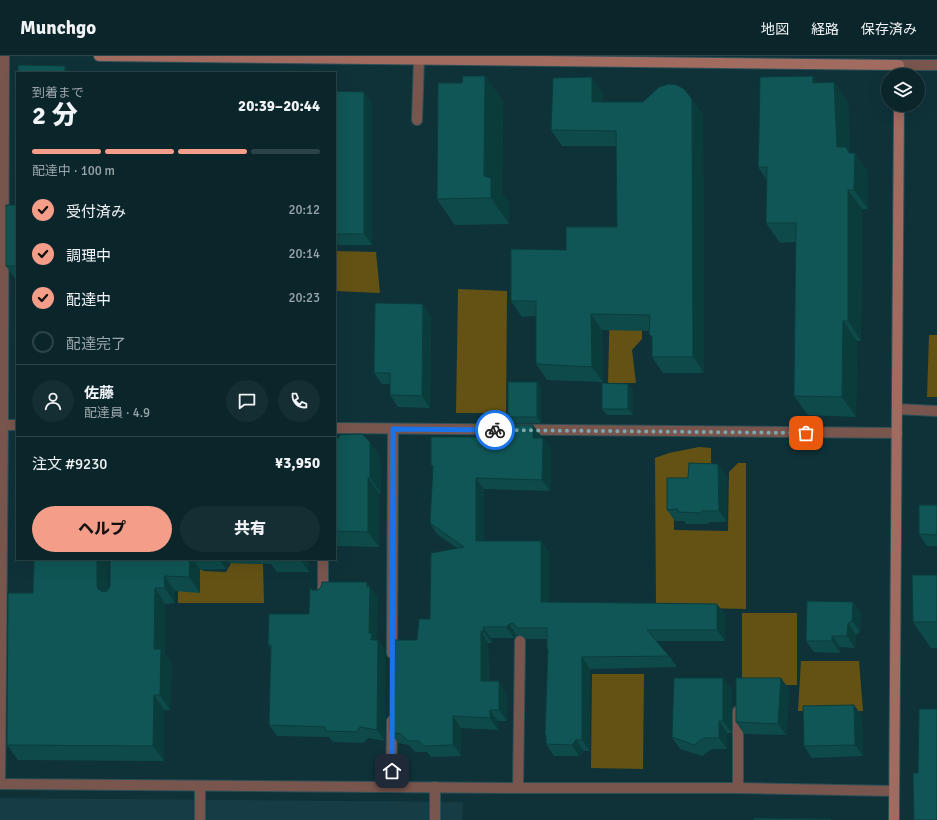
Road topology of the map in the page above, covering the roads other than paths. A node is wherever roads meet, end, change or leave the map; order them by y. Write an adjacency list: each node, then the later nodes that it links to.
1 (4, 56): 13 (street)
2 (99, 56): 3 (street)
3 (183, 56): 4 (street)
4 (419, 59): 5 (street); 10 (street)
5 (722, 60): 8 (street)
6 (937, 65): 7 (street)
7 (914, 68)
8 (881, 69)
9 (899, 112): 11 (street)
10 (417, 120)
11 (898, 409): 12 (street); 17 (street)
12 (937, 411)
13 (3, 425): 14 (street); 24 (street)
14 (16, 426)
15 (336, 428): 16 (street)
16 (393, 429): 17 (street); 21 (street)
17 (897, 434): 30 (street)
18 (323, 560): 19 (street)
19 (323, 595)
20 (520, 641): 28 (street)
21 (392, 660)
22 (738, 704): 29 (street)
23 (392, 707): 26 (street)
24 (0, 784): 25 (street)
25 (200, 786): 26 (street); 31 (street)
26 (391, 787): 27 (street)
27 (435, 787): 28 (street); 32 (street)
28 (518, 788): 29 (street)
29 (738, 788): 30 (street)
30 (894, 791): 33 (street)
31 (200, 820)
32 (435, 820)
33 (894, 820)

